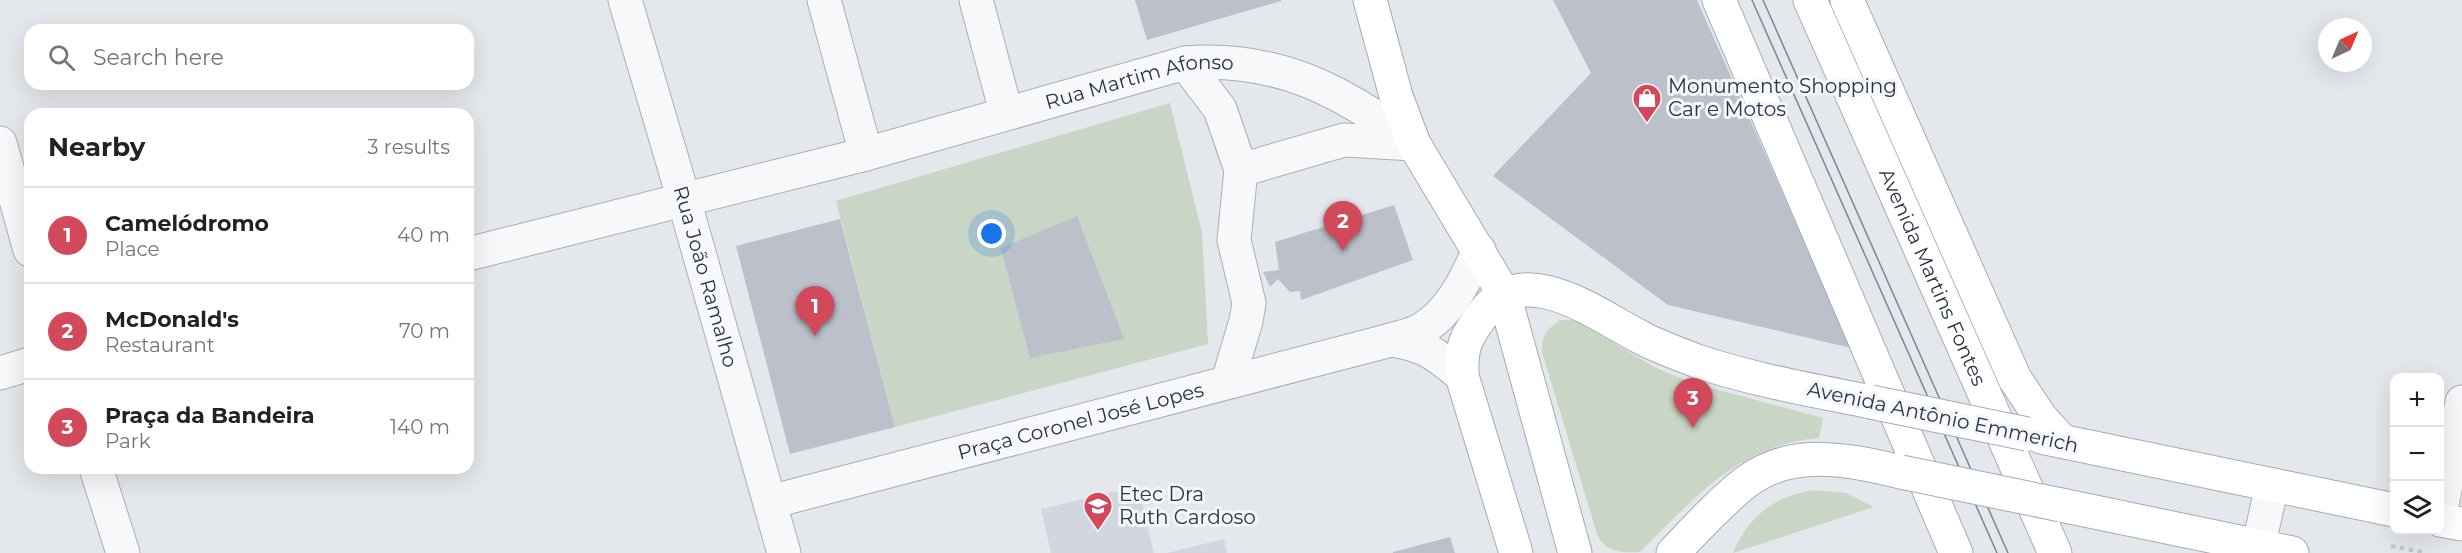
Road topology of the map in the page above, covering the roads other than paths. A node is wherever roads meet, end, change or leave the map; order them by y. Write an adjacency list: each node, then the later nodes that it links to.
1 (625, 0): 14 (street, Rua João Ramalho)
2 (824, 0): 12 (street)
3 (976, 0): 9 (street)
4 (1370, 0): 11 (main road)
5 (1719, 0): 39 (main road)
6 (1810, 0): 40 (main road, Avenida Martins Fontes)
7 (1847, 0): 25 (main road, Avenida Martins Fontes)
8 (1185, 63): 9 (street, Rua Martim Afonso); 11 (street, Rua Martim Afonso); 13 (street)
9 (1006, 112): 12 (street, Rua Martim Afonso)
10 (0, 143): 15 (street)
11 (1414, 144): 13 (street); 16 (main road, Rua Martim Afonso)
12 (866, 154): 14 (street, Rua Martim Afonso)
13 (1241, 170): 23 (street)
14 (684, 200): 17 (street, Rua Martim Afonso); 29 (street, Rua João Ramalho)
15 (24, 229)
16 (1479, 250): 18 (main road, Rua Martim Afonso); 19 (street, Praça Coronel José Lopes)
17 (474, 252)
18 (1504, 294): 22 (main road); 25 (main road, Avenida Antônio Emmerich, bridge); 37 (main road, Rua Martim Afonso)
19 (1391, 340): 22 (street, Praça Coronel José Lopes); 23 (street, Praça Coronel José Lopes)
20 (24, 366): 21 (street)
21 (0, 373)
22 (1462, 376): 36 (main road)
23 (1228, 381): 29 (street, Praça Coronel José Lopes)
24 (2462, 402): 28 (street)
25 (2062, 441): 27 (main road, Avenida Antônio Emmerich)
26 (98, 474): 34 (street)
27 (2272, 484): 30 (main road, Avenida Antônio Emmerich); 33 (street)
28 (2444, 490)
29 (770, 502): 35 (street, Rua João Ramalho)
30 (2390, 509)
31 (2444, 521): 32 (main road)
32 (2462, 524)
33 (2257, 549): 38 (main road, bridge); 41 (main road)
34 (123, 553)
35 (784, 553)
36 (1516, 553)
37 (1575, 553)
38 (1672, 553)
39 (1956, 553)
40 (2055, 553)
41 (2292, 553)

